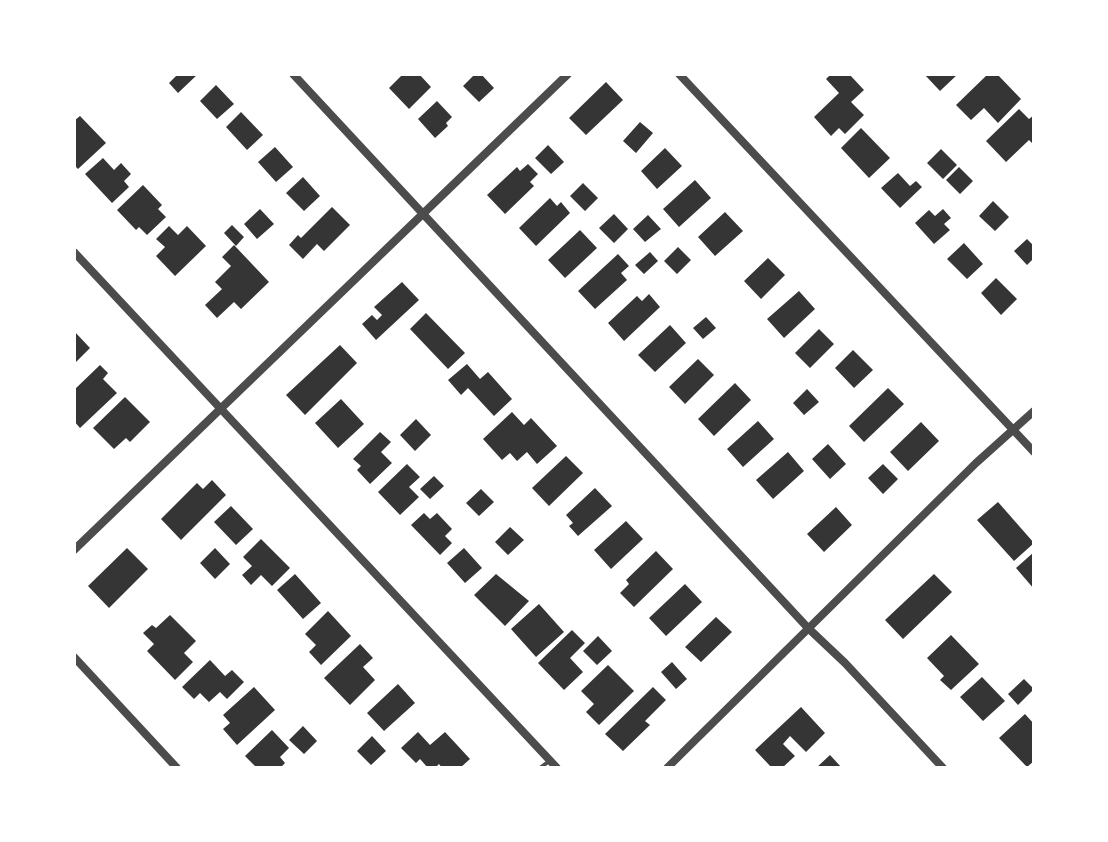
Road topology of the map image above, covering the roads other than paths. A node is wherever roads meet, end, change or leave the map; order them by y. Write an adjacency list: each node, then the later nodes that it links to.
1 (293, 74): 4 (street)
2 (568, 74): 4 (street)
3 (679, 74): 8 (street)
4 (422, 214): 6 (street); 11 (street)
5 (74, 252): 6 (street)
6 (220, 409): 10 (street); 13 (street)
7 (1034, 411): 8 (street)
8 (1012, 431): 9 (street); 11 (street)
9 (1034, 452)
10 (74, 550)
11 (808, 628): 17 (street); 18 (street)
12 (74, 657): 14 (street)
13 (550, 760): 15 (lane); 16 (street)
14 (177, 768)
15 (540, 768)
16 (557, 768)
17 (667, 768)
18 (943, 768)

